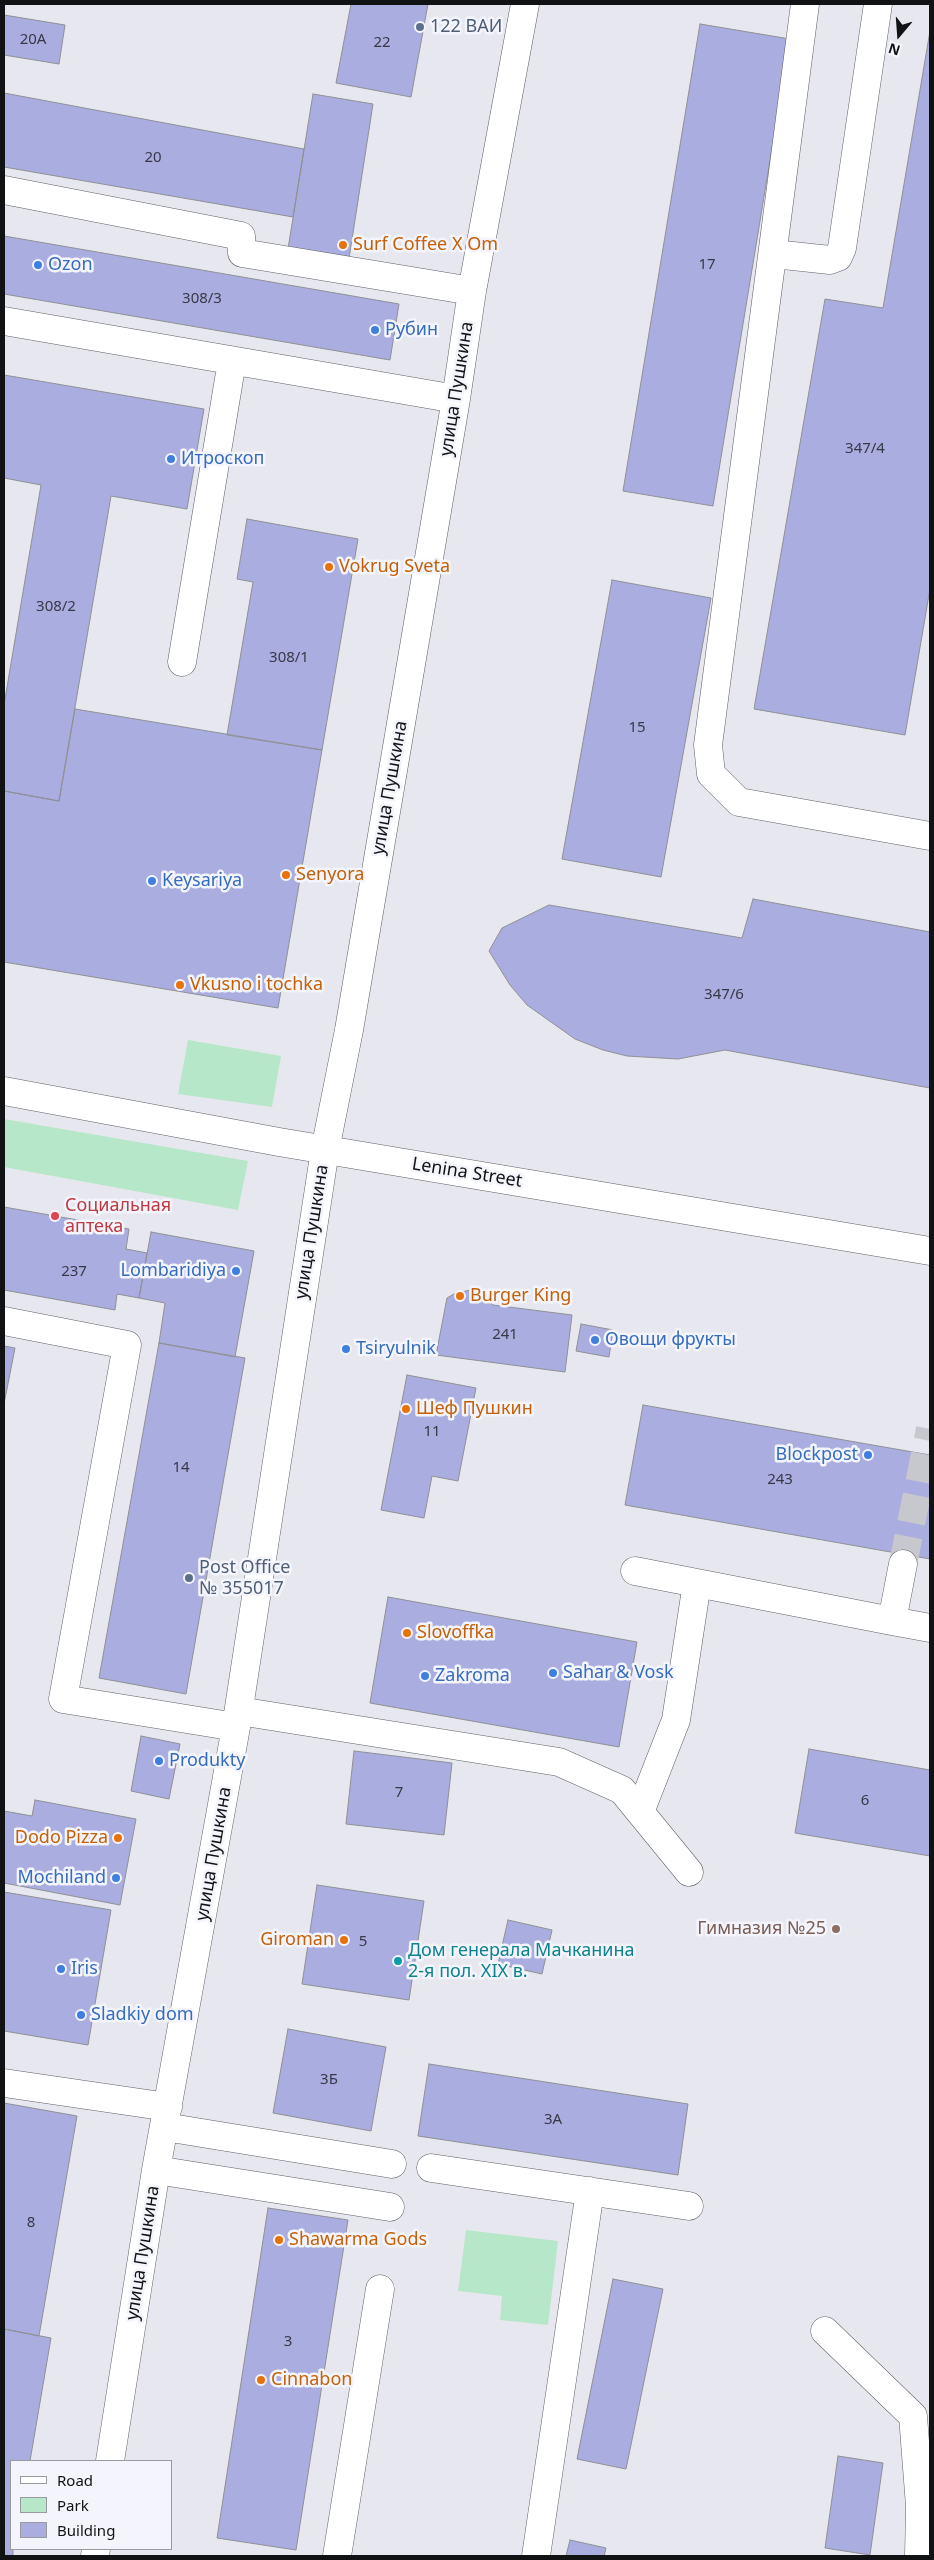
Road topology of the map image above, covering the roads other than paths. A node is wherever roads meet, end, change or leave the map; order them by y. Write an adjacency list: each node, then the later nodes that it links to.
1 (525, 4): 6 (street, улица Пушкина)
2 (805, 4): 5 (street)
3 (878, 4): 5 (street)
4 (4, 190): 6 (street)
5 (774, 254): 11 (street)
6 (472, 291): 9 (street, улица Пушкина)
7 (4, 321): 8 (street)
8 (232, 361): 9 (street); 10 (street)
9 (456, 399): 13 (street, улица Пушкина)
10 (182, 662)
11 (930, 836)
12 (4, 1091): 13 (street, Lenina Street)
13 (325, 1150): 14 (street, Lenina Street); 21 (street, улица Пушкина)
14 (930, 1251)
15 (4, 1321): 21 (street)
16 (903, 1564): 19 (street)
17 (635, 1571): 18 (street)
18 (697, 1583): 19 (street); 22 (street)
19 (892, 1621): 20 (street)
20 (930, 1628)
21 (237, 1719): 22 (street); 25 (street, улица Пушкина)
22 (640, 1812): 23 (street)
23 (689, 1872)
24 (4, 2082): 25 (street)
25 (166, 2117): 26 (street); 28 (street, улица Пушкина)
26 (392, 2164)
27 (430, 2168): 29 (street)
28 (156, 2170): 31 (street); 34 (street, улица Пушкина)
29 (590, 2191): 30 (street); 36 (street)
30 (689, 2206)
31 (390, 2207)
32 (380, 2289): 35 (street)
33 (825, 2331): 37 (street)
34 (110, 2460)
35 (337, 2556)
36 (536, 2556)
37 (919, 2556)

